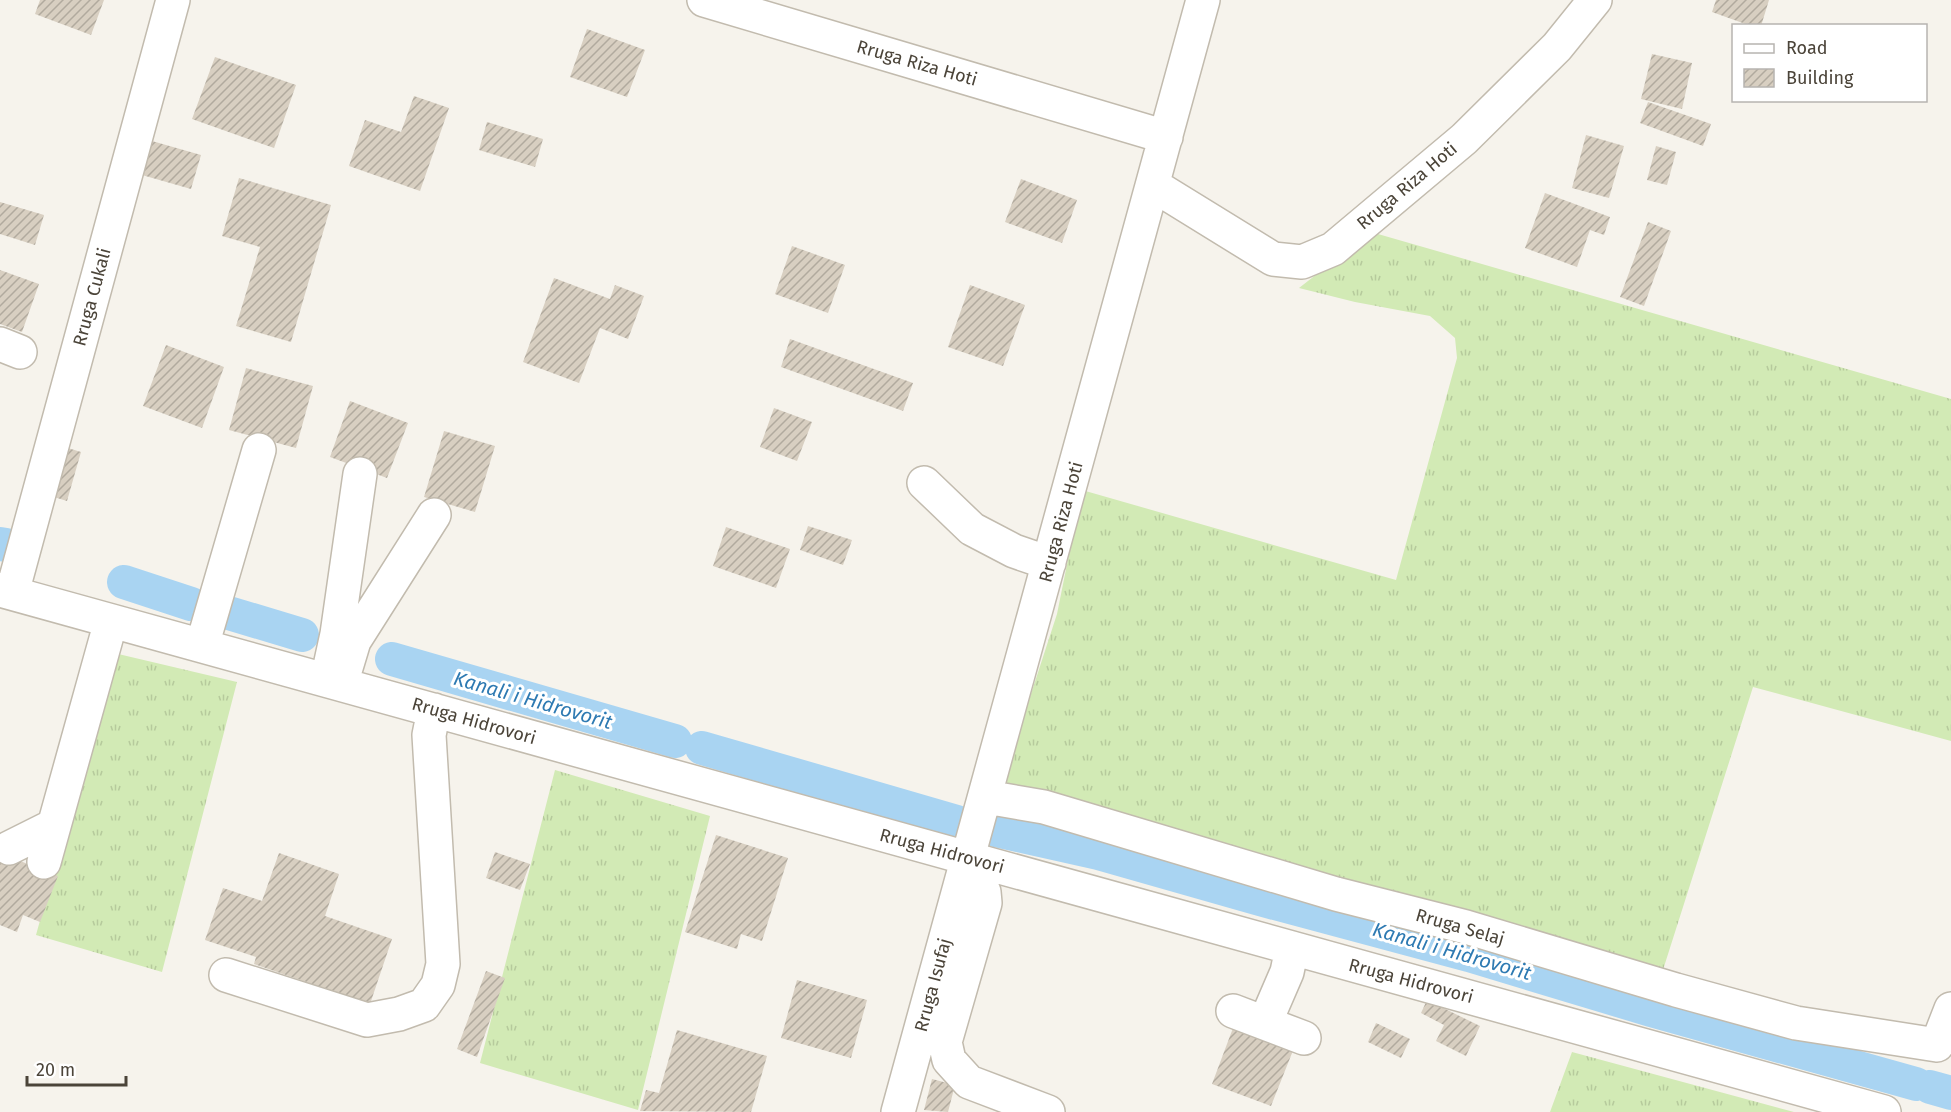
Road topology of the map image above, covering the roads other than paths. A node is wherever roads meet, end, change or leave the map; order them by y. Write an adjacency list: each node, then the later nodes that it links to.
1 (173, 0): 12 (street, Rruga Cukali)
2 (704, 0): 5 (street, Rruga Riza Hoti)
3 (1203, 0): 5 (street, Rruga Riza Hoti)
4 (1595, 0): 6 (street, Rruga Riza Hoti)
5 (1166, 137): 6 (street, Rruga Riza Hoti)
6 (1153, 185): 11 (street, Rruga Riza Hoti)
7 (259, 450): 14 (street)
8 (360, 474): 15 (street)
9 (924, 483): 11 (street)
10 (434, 515): 15 (street)
11 (1049, 563): 17 (street, Rruga Riza Hoti)
12 (6, 592): 13 (street, Rruga Hidrovori)
13 (111, 621): 14 (street, Rruga Hidrovori); 18 (street)
14 (202, 646): 15 (street, Rruga Hidrovori)
15 (334, 682): 16 (street, Rruga Hidrovori)
16 (434, 710): 20 (street, Rruga Hidrovori); 23 (street)
17 (986, 797): 20 (street, Rruga Riza Hoti); 24 (street, Rruga Selaj)
18 (53, 826): 19 (street); 21 (street)
19 (9, 848)
20 (969, 859): 22 (street, Rruga Hidrovori); 28 (street, Rruga Isufaj); 29 (street)
21 (44, 862)
22 (1292, 948): 26 (street); 30 (street, Rruga Hidrovori)
23 (226, 975)
24 (1951, 1008)
25 (1233, 1011): 26 (street)
26 (1265, 1023): 27 (street)
27 (1304, 1038)
28 (898, 1112)
29 (1048, 1112)
30 (1884, 1112)

